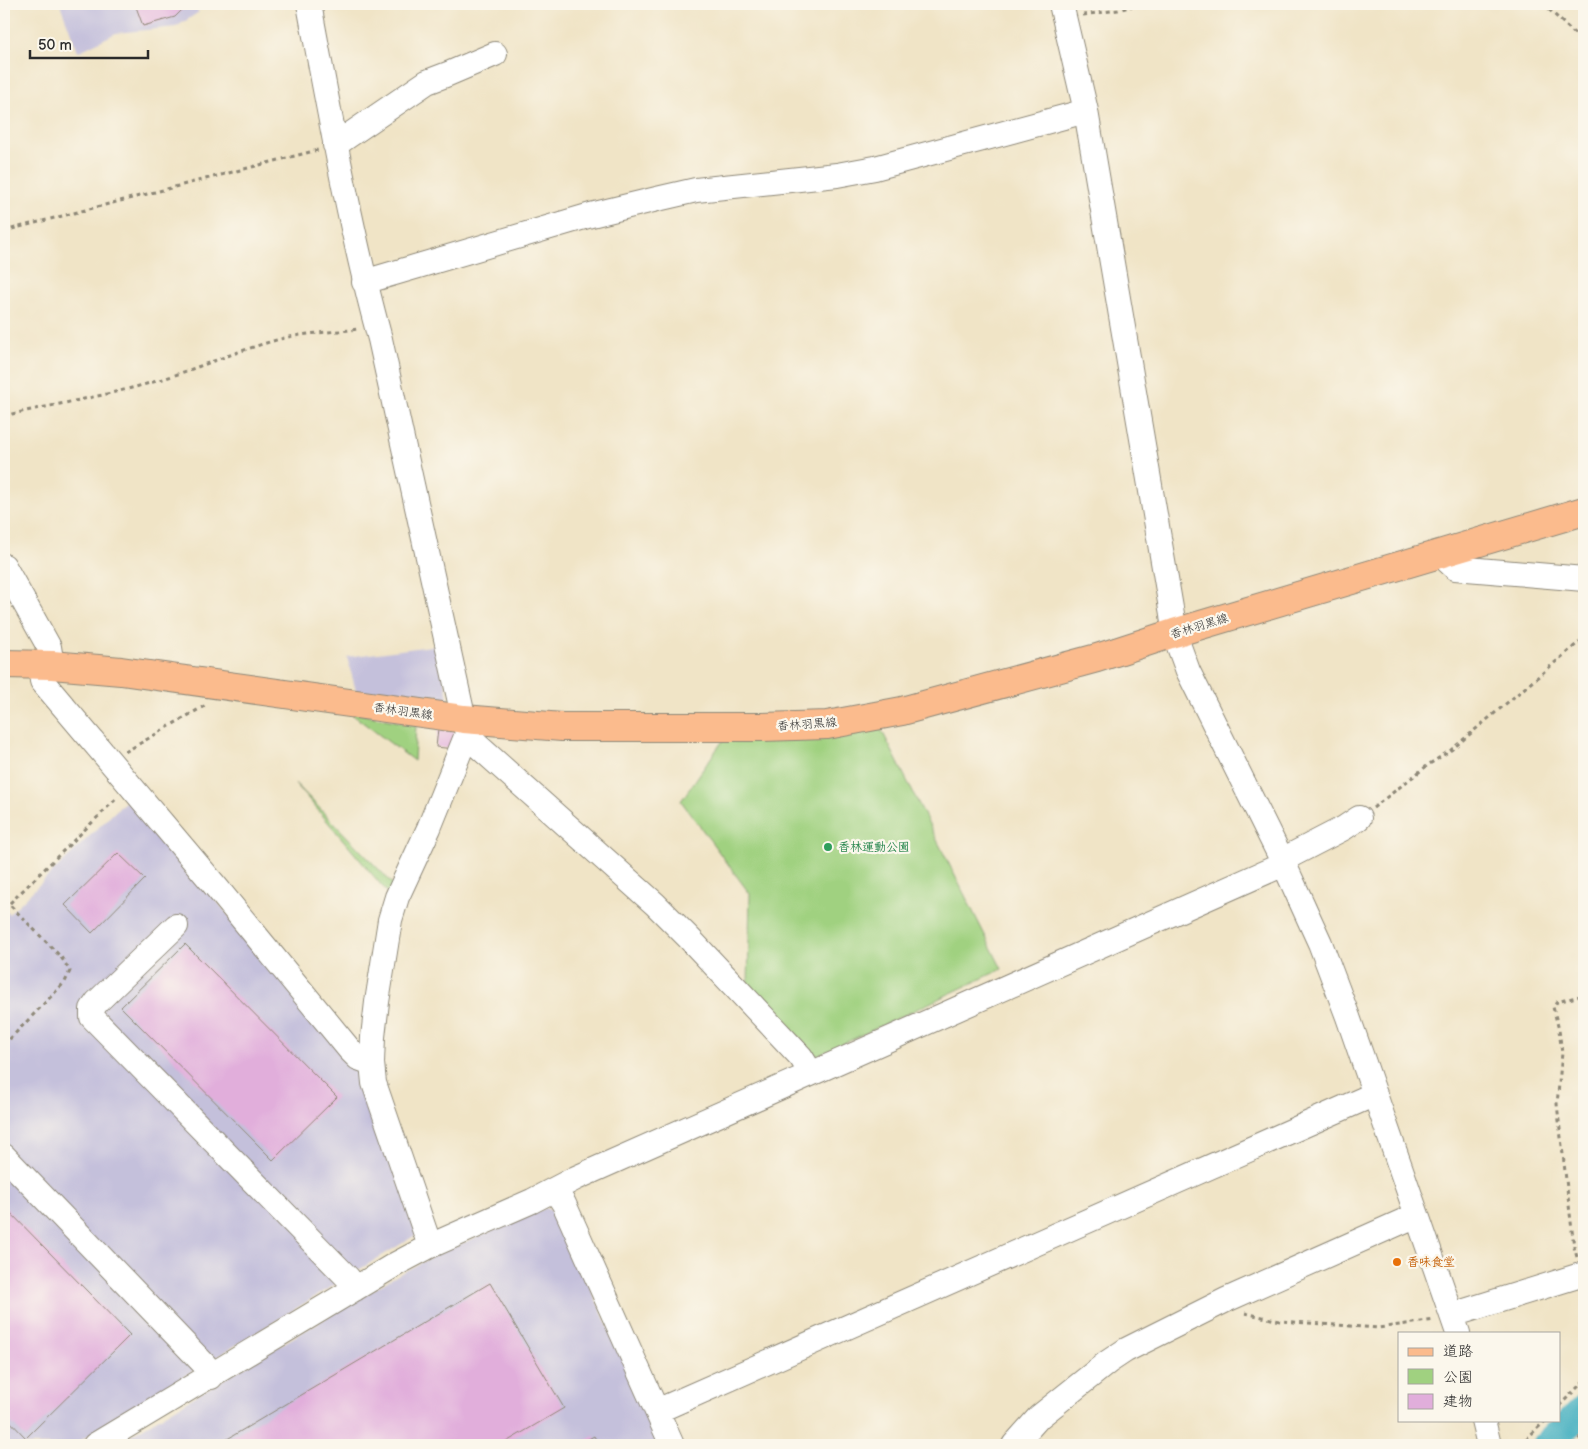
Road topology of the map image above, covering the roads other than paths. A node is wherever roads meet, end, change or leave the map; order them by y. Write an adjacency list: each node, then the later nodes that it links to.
1 (309, 4): 5 (street)
2 (1063, 11): 4 (street)
3 (495, 54): 5 (street)
4 (1086, 111): 6 (street); 11 (street)
5 (335, 145): 6 (street)
6 (364, 282): 14 (street)
7 (1584, 511): 8 (main road, 香林羽黒線)
8 (1440, 554): 10 (street); 11 (main road, 香林羽黒線)
9 (4, 566): 13 (street)
10 (1584, 579)
11 (1174, 633): 14 (main road, 香林羽黒線); 16 (street)
12 (4, 664): 13 (main road, 香林羽黒線)
13 (46, 665): 14 (main road, 香林羽黒線); 18 (street)
14 (465, 727): 18 (street); 19 (street)
15 (1359, 818): 16 (street)
16 (1283, 862): 19 (street); 20 (street)
17 (176, 926): 26 (street)
18 (372, 1063): 24 (street)
19 (811, 1073): 22 (street)
20 (1375, 1094): 23 (street); 29 (street)
21 (4, 1156): 28 (street)
22 (555, 1190): 24 (street); 29 (street)
23 (1417, 1215): 27 (street); 33 (street)
24 (430, 1246): 26 (street)
25 (1583, 1274): 27 (street)
26 (355, 1289): 28 (street)
27 (1455, 1324)
28 (211, 1376): 31 (street)
29 (657, 1411): 32 (street)
30 (1483, 1422): 34 (street)
31 (95, 1445)
32 (672, 1445)
33 (1014, 1445)
34 (1489, 1445)

